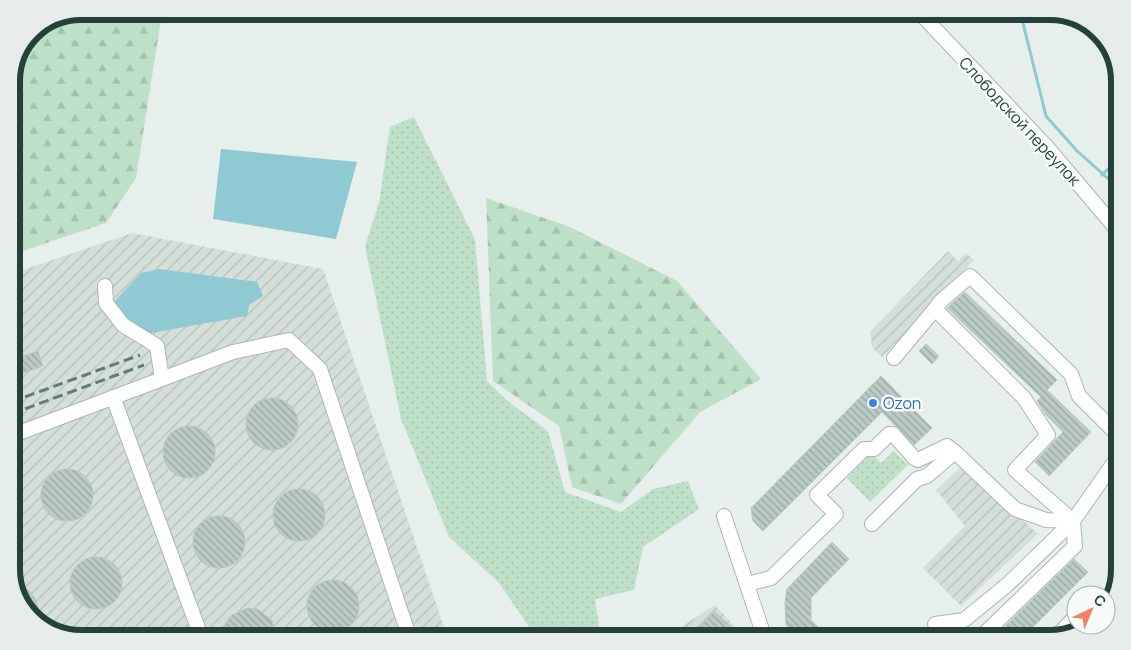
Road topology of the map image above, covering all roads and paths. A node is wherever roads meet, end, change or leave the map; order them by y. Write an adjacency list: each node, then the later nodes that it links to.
1 (927, 20): 2 (street, Слободской переулок)
2 (1111, 222)
3 (105, 286): 6 (street)
4 (935, 309): 5 (street); 8 (street); 13 (street)
5 (894, 358)
6 (162, 378): 7 (street); 18 (street)
7 (114, 397): 9 (street); 17 (street)
8 (1111, 428)
9 (20, 433)
10 (955, 452): 13 (street); 14 (street); 15 (street)
11 (1111, 467): 13 (street)
12 (724, 516): 15 (street)
13 (1073, 521): 16 (street); 20 (street)
14 (872, 524)
15 (747, 584): 19 (street)
16 (935, 624)
17 (199, 630)
18 (407, 630)
19 (762, 630)
20 (988, 630)

